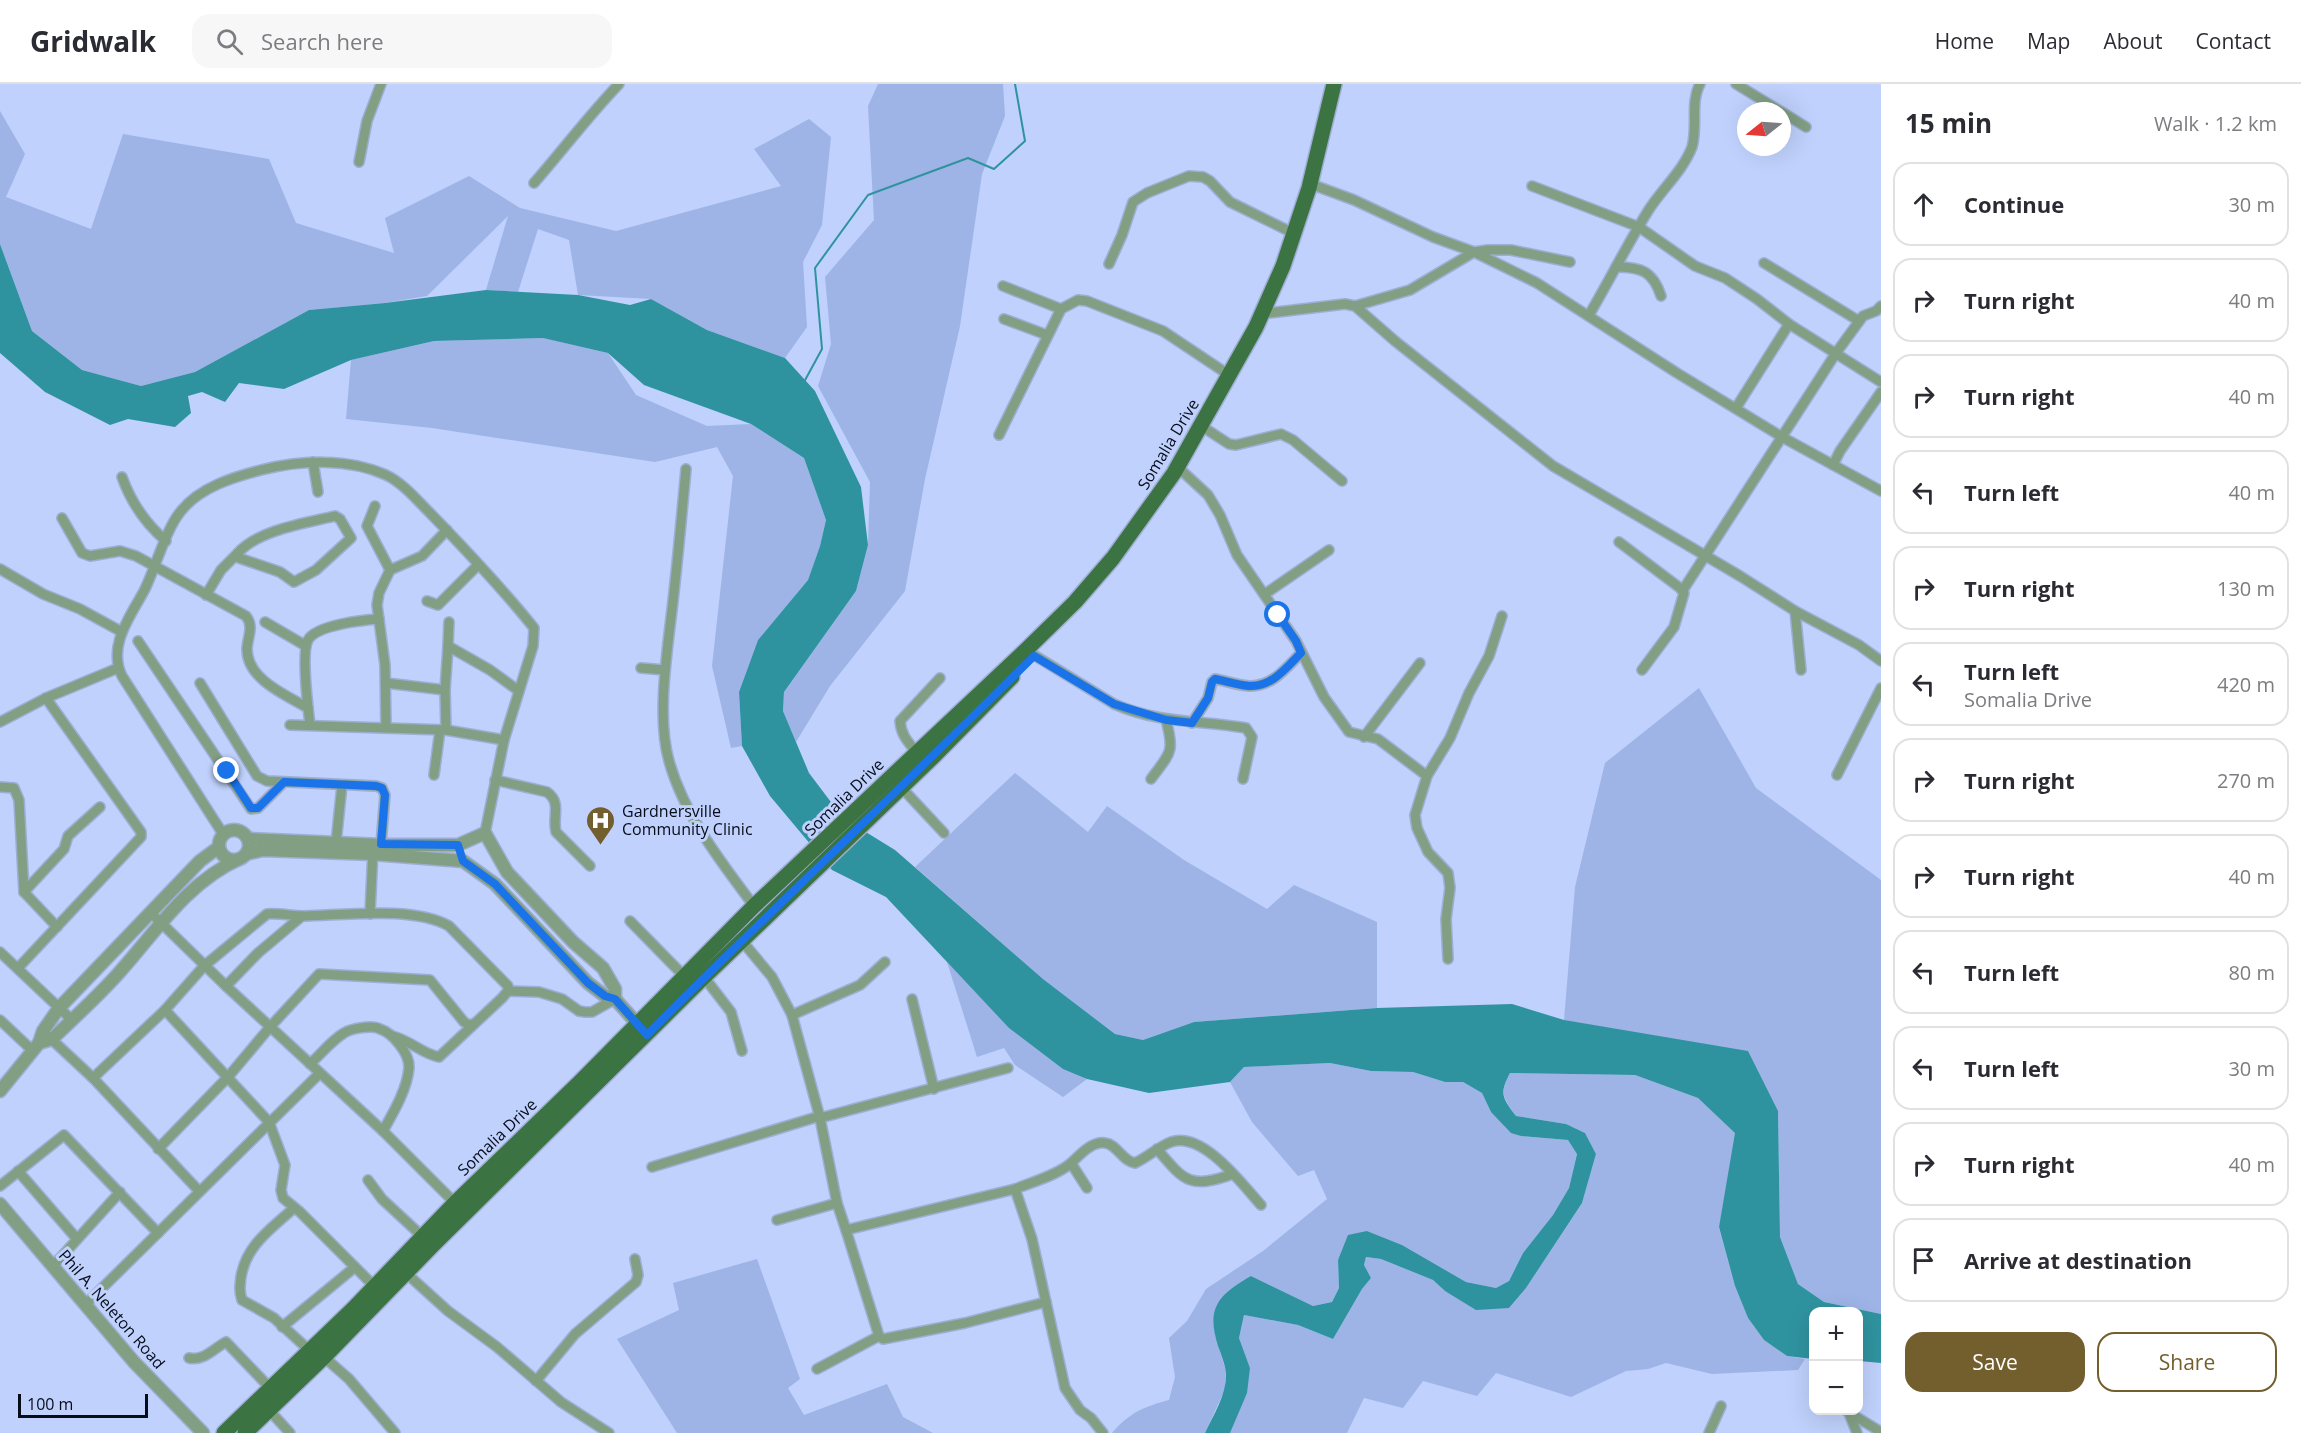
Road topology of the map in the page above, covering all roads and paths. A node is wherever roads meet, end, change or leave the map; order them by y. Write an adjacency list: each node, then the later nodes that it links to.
1 (381, 84): 10 (street)
2 (620, 84): 11 (street)
3 (1334, 84): 15 (main road, Somalia Drive)
4 (1344, 84): 12 (main road, Somalia Drive)
5 (1700, 84): 14 (street)
6 (1736, 84): 7 (street)
7 (1765, 102)
8 (1791, 118): 9 (street)
9 (1806, 127)
10 (359, 162)
11 (534, 183)
12 (1316, 186): 16 (street); 26 (main road, Somalia Drive)
13 (1532, 186): 14 (street)
14 (1639, 227): 20 (street); 30 (street)
15 (1293, 234): 19 (street); 26 (main road, Somalia Drive)
16 (1474, 252): 17 (street); 23 (street); 27 (street)
17 (1570, 262)
18 (1764, 263): 29 (street)
19 (1109, 264)
20 (1616, 267): 22 (street); 27 (street)
21 (1003, 286): 24 (street)
22 (1661, 296)
23 (1355, 306): 26 (street); 57 (street)
24 (1061, 309): 31 (street); 33 (street)
25 (1879, 311): 29 (street)
26 (1266, 312): 33 (main road, Somalia Drive); 37 (main road, Somalia Drive)
27 (1589, 315): 36 (street)
28 (1004, 319): 31 (street)
29 (1859, 321): 32 (street)
30 (1790, 324): 32 (street); 36 (street)
31 (1047, 335): 38 (street)
32 (1836, 353): 34 (street); 39 (street)
33 (1229, 375): 101 (main road, Somalia Drive)
34 (1881, 382)
35 (1881, 392): 41 (street)
36 (1736, 408): 39 (street)
37 (1206, 429): 43 (main road, Somalia Drive); 45 (street)
38 (999, 435)
39 (1782, 437): 41 (street); 57 (street)
40 (313, 462): 47 (street); 51 (street); 53 (street)
41 (1833, 465): 46 (street)
42 (686, 469): 81 (street)
43 (1182, 471): 63 (street); 76 (main road, Somalia Drive)
44 (122, 477): 53 (street)
45 (1342, 481)
46 (1881, 491)
47 (318, 492)
48 (375, 506): 50 (street)
49 (62, 518): 59 (street)
50 (366, 526): 52 (street); 61 (street)
51 (447, 530): 58 (street); 61 (street)
52 (351, 538): 56 (street); 56 (street)
53 (166, 541): 59 (street)
54 (1619, 542): 62 (street)
55 (1329, 550): 63 (street)
56 (238, 553): 64 (street)
57 (1706, 556): 62 (street); 66 (street)
58 (478, 565): 65 (street); 89 (street)
59 (154, 568): 64 (street); 71 (street)
60 (0, 569): 71 (street)
61 (390, 570): 68 (street)
62 (1683, 590): 82 (street)
63 (1265, 594): 75 (street)
64 (206, 595): 91 (street)
65 (427, 602)
66 (1795, 611): 77 (street); 83 (street)
67 (1502, 616): 104 (street)
68 (379, 619): 73 (street); 86 (street)
69 (264, 622): 73 (street)
70 (449, 622): 74 (street)
71 (122, 632): 79 (street)
72 (138, 641): 108 (street)
73 (306, 646): 91 (street)
74 (448, 646): 88 (street); 89 (street)
75 (1301, 653): 94 (street); 99 (street)
76 (1034, 656): 92 (street); 111 (main road, Somalia Drive)
77 (1881, 661)
78 (1420, 663): 99 (street)
79 (118, 668): 90 (street); 116 (street)
80 (641, 668): 81 (street)
81 (665, 670): 129 (street)
82 (1642, 670)
83 (1801, 670)
84 (940, 678): 101 (street)
85 (200, 683): 108 (street)
86 (386, 683): 88 (street); 97 (street)
87 (1881, 688): 103 (street)
88 (445, 690): 98 (street)
89 (519, 691): 100 (street)
90 (46, 698): 93 (street); 135 (street)
91 (308, 708): 96 (street)
92 (1166, 720): 94 (street); 105 (street)
93 (0, 722)
94 (1192, 723): 106 (street)
95 (290, 725): 96 (street)
96 (310, 725): 97 (street)
97 (386, 727): 98 (street)
98 (443, 730): 100 (street); 102 (street)
99 (1364, 737): 104 (street)
100 (504, 740): 107 (street)
101 (917, 753): 113 (main road, Somalia Drive)
102 (434, 775)
103 (1837, 775)
104 (1427, 776): 140 (street)
105 (1151, 779)
106 (1243, 779)
107 (495, 780): 114 (street); 125 (street)
108 (284, 782): 109 (street)
109 (342, 785): 118 (street); 121 (street)
110 (0, 787): 128 (street)
111 (901, 787): 113 (main road, Somalia Drive); 115 (street)
112 (100, 807): 128 (street)
113 (862, 814): 124 (main road, Somalia Drive)
114 (485, 833): 119 (street); 126 (street)
115 (944, 833)
116 (223, 834): 117 (street); 120 (street)
117 (248, 839): 118 (street); 122 (street)
118 (336, 843): 121 (street)
119 (458, 845): 121 (street); 123 (street)
120 (219, 847): 122 (street); 130 (street)
121 (376, 848): 122 (street); 123 (street); 131 (street)
122 (242, 857): 133 (street)
123 (463, 861): 127 (street)
124 (810, 865): 129 (main road, Somalia Drive); 136 (main road, Somalia Drive)
125 (590, 866)
126 (507, 872): 127 (street); 137 (street)
127 (495, 884): 139 (street)
128 (24, 892): 135 (street)
129 (754, 906): 144 (main road, Somalia Drive)
130 (151, 913): 133 (street); 150 (street)
131 (370, 914): 132 (street); 147 (street)
132 (302, 916): 142 (street); 146 (street)
133 (161, 921): 142 (street); 154 (street)
134 (630, 921): 144 (street)
135 (57, 927): 143 (street)
136 (742, 940): 145 (main road, Somalia Drive); 152 (street)
137 (573, 942): 139 (street); 148 (street)
138 (0, 952): 143 (street)
139 (561, 954): 148 (street)
140 (1448, 959)
141 (885, 962): 152 (street)
142 (204, 966): 146 (street); 151 (street)
143 (18, 968): 150 (street)
144 (684, 975): 157 (main road, Somalia Drive)
145 (704, 978): 157 (main road, Somalia Drive); 160 (street)
146 (226, 986): 156 (street)
147 (508, 991): 148 (street); 155 (street)
148 (615, 999): 157 (street)
149 (912, 999): 166 (street)
150 (59, 1008): 154 (street); 159 (street)
151 (165, 1010): 164 (street); 165 (street)
152 (792, 1015): 168 (street)
153 (0, 1020): 159 (street)
154 (72, 1020): 159 (street)
155 (474, 1024): 156 (street); 158 (street)
156 (270, 1027): 161 (street); 164 (street)
157 (642, 1029): 187 (main road, Somalia Drive)
158 (392, 1036): 161 (street); 170 (street)
159 (42, 1041): 165 (street); 167 (street)
160 (742, 1051)
161 (310, 1064): 163 (street)
162 (1008, 1068): 166 (street)
163 (319, 1074): 169 (street); 170 (street)
164 (228, 1077): 169 (street); 171 (street)
165 (93, 1078): 171 (street)
166 (934, 1089): 168 (street)
167 (0, 1091)
168 (820, 1117): 174 (street); 183 (street)
169 (269, 1122): 181 (street); 186 (street)
170 (383, 1131): 187 (street)
171 (158, 1149): 181 (street)
172 (1157, 1149): 173 (street); 176 (street); 176 (street)
173 (1071, 1163): 179 (street); 180 (street)
174 (652, 1167)
175 (18, 1171): 178 (street); 182 (street); 192 (street)
176 (1233, 1174): 185 (street)
177 (368, 1180): 191 (street)
178 (0, 1186)
179 (1087, 1188)
180 (1015, 1189): 189 (street); 198 (street)
181 (199, 1191): 190 (street)
182 (120, 1192): 190 (street); 192 (street)
183 (837, 1203): 188 (street); 189 (street)
184 (0, 1204): 194 (street, Phil A. Neleton Road)
185 (1261, 1205)
186 (294, 1208): 195 (street); 200 (street)
187 (460, 1208): 191 (main road, Somalia Drive); 196 (main road, Somalia Drive)
188 (777, 1220)
189 (846, 1230): 201 (street)
190 (158, 1233): 199 (street)
191 (423, 1237): 197 (main road, Somalia Drive)
192 (77, 1239): 194 (street)
193 (635, 1258): 205 (street)
194 (53, 1266): 199 (street, Phil A. Neleton Road)
195 (355, 1267): 197 (street); 200 (street)
196 (406, 1273): 202 (main road, Somalia Drive); 205 (street)
197 (375, 1287): 202 (main road, Somalia Drive)
198 (1046, 1302): 201 (street); 211 (street)
199 (85, 1305): 213 (street, Phil A. Neleton Road)
200 (282, 1327): 202 (street)
201 (879, 1336): 204 (street)
202 (317, 1354): 206 (main road, Somalia Drive); 208 (main road, Somalia Drive); 217 (street)
203 (189, 1358): 206 (street)
204 (817, 1369)
205 (536, 1381): 218 (street)
206 (271, 1389): 214 (main road, Somalia Drive)
207 (1721, 1406): 219 (street)
208 (270, 1410): 215 (main road, Somalia Drive); 216 (street)
209 (1848, 1415): 220 (street)
210 (1852, 1415): 212 (street)
211 (1101, 1431)
212 (1881, 1431)
213 (203, 1433)
214 (224, 1433)
215 (245, 1433)
216 (290, 1433)
217 (395, 1433)
218 (609, 1433)
219 (1709, 1433)
220 (1857, 1433)

